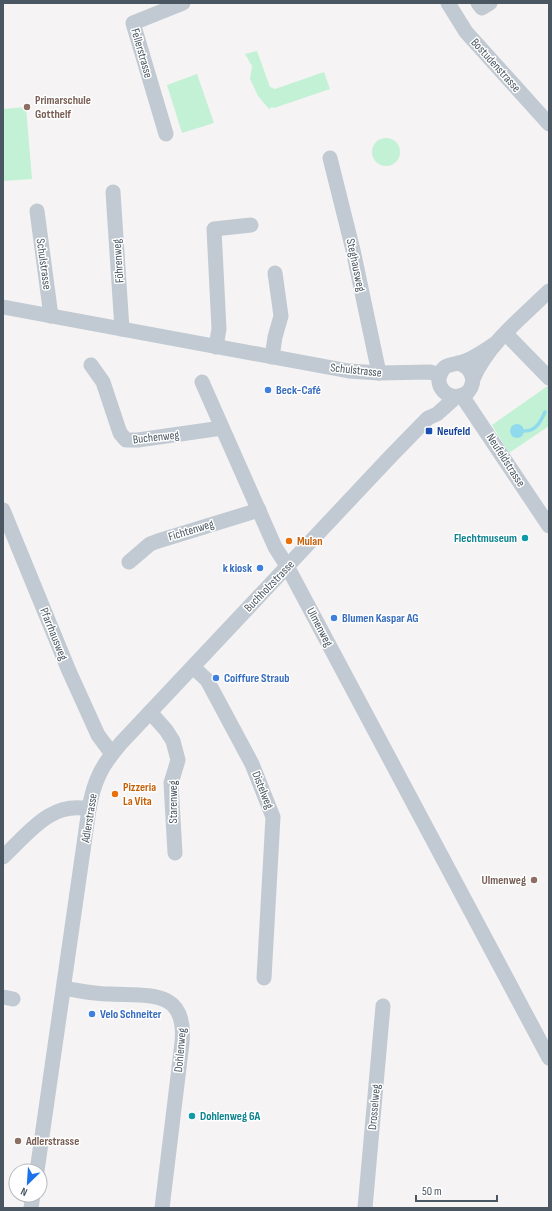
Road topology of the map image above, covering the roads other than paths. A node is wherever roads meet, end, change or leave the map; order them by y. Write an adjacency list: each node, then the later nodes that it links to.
1 (183, 3): 6 (street, Fellerstrasse)
2 (478, 3): 3 (street)
3 (490, 3)
4 (452, 5): 5 (street, Bostudenstrasse)
5 (549, 124)
6 (166, 134)
7 (330, 158): 22 (street, Steghausweg)
8 (113, 192): 16 (street, Föhrenweg)
9 (37, 211): 15 (street, Schulstrasse)
10 (207, 223): 18 (street)
11 (251, 225): 18 (street)
12 (275, 273): 19 (street)
13 (549, 291): 17 (street)
14 (3, 307): 15 (street, Schulstrasse)
15 (52, 316): 16 (street, Schulstrasse)
16 (122, 329): 18 (street, Schulstrasse)
17 (501, 338): 20 (street); 23 (street); 24 (street)
18 (216, 342): 19 (street, Schulstrasse)
19 (272, 357): 22 (street, Schulstrasse)
20 (458, 363): 24 (street); 26 (street)
21 (91, 365): 29 (street, Buchenweg)
22 (379, 373): 26 (street, Schulstrasse)
23 (549, 378)
24 (473, 379): 27 (street)
25 (202, 382): 29 (street, Ulmenweg)
26 (441, 382): 27 (street); 28 (street, Buchholzstrasse)
27 (459, 396): 28 (street, Buchholzstrasse); 32 (street, Neufeldstrasse)
28 (428, 418): 34 (street, Buchholzstrasse)
29 (222, 428): 31 (street, Ulmenweg)
30 (3, 510): 37 (street, Pfarrhausweg)
31 (259, 510): 33 (street, Fichtenweg); 34 (street, Ulmenweg)
32 (549, 526)
33 (129, 562)
34 (288, 566): 35 (street, Buchholzstrasse); 44 (street, Ulmenweg)
35 (193, 667): 36 (street, Buchholzstrasse); 41 (street, Distelweg)
36 (150, 712): 37 (street, Buchholzstrasse); 39 (street, Starenweg)
37 (112, 754): 38 (street, Adlerstrasse)
38 (89, 809): 40 (street); 42 (street, Adlerstrasse)
39 (175, 853)
40 (3, 857)
41 (264, 978)
42 (64, 988): 45 (street, Adlerstrasse); 46 (street, Dohlenweg)
43 (383, 1006): 47 (street, Drosselweg)
44 (549, 1058)
45 (38, 1163)
46 (162, 1208)
47 (365, 1208)

